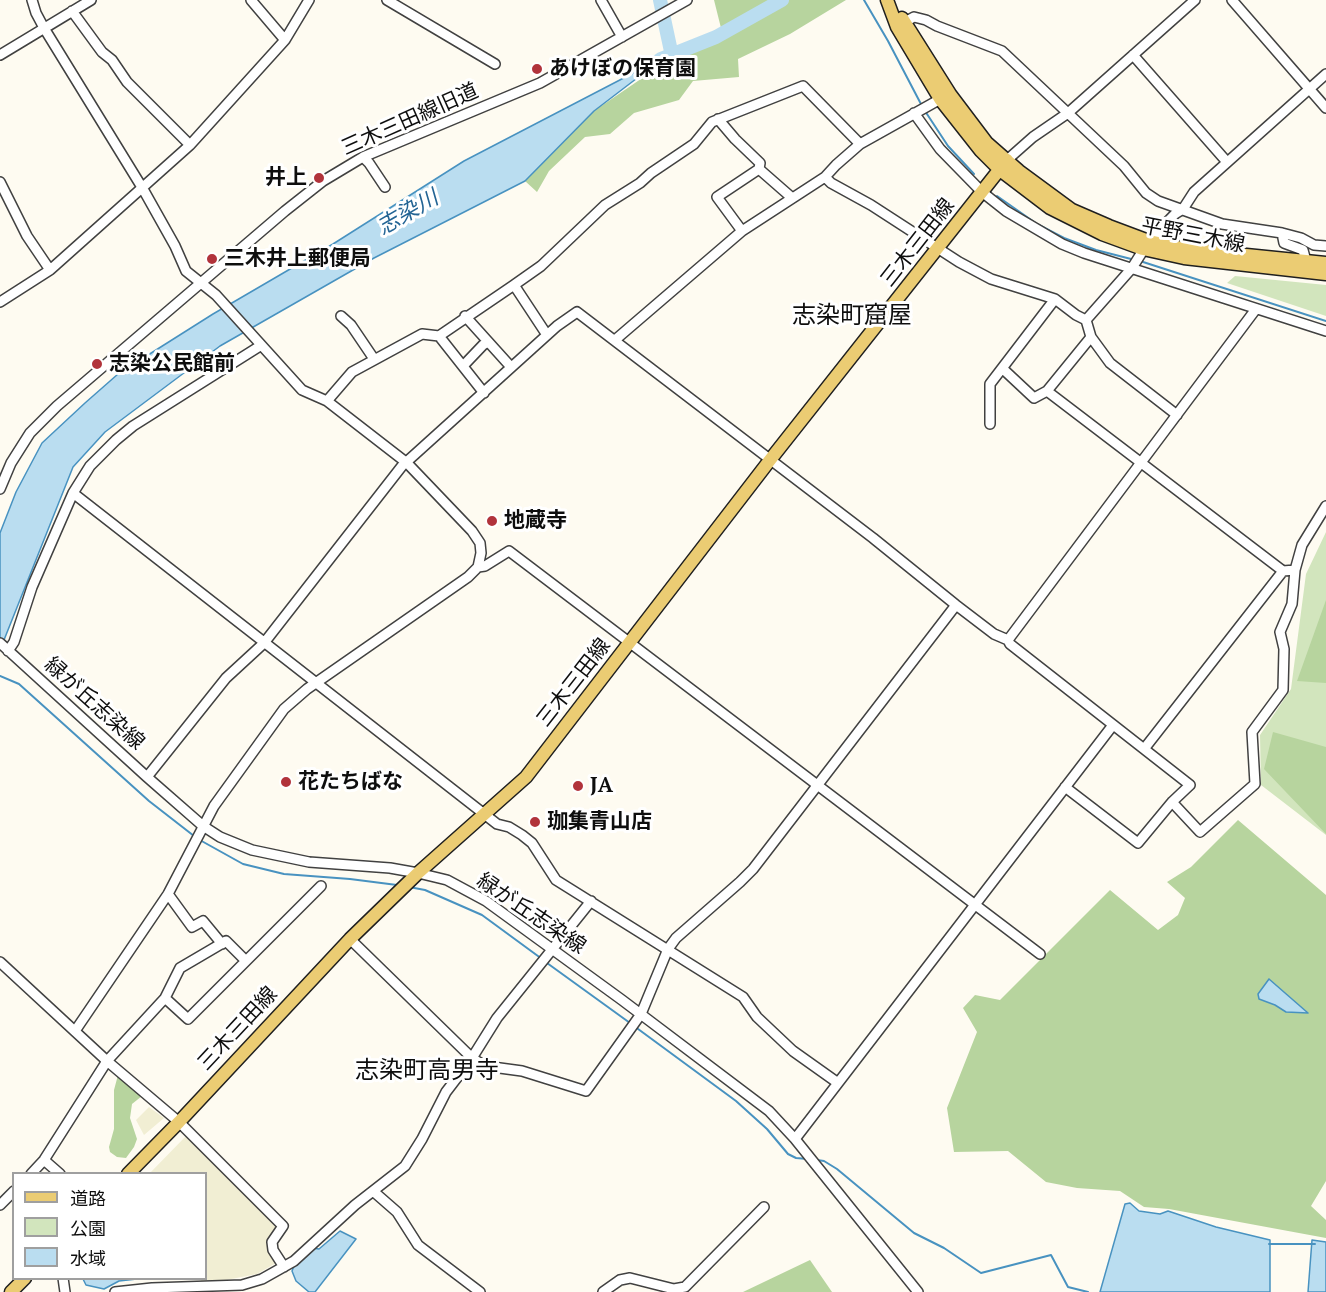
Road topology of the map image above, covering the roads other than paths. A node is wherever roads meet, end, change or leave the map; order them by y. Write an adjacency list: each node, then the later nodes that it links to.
1 (32, 0): 14 (street)
2 (91, 0): 12 (street)
3 (251, 0): 16 (street)
4 (309, 0): 16 (street)
5 (387, 0): 19 (street)
6 (601, 0): 15 (street)
7 (887, 0): 13 (main road)
8 (892, 0): 13 (main road)
9 (1195, 0): 18 (street)
10 (1232, 0): 21 (street)
11 (681, 2): 15 (street, 三木三田線旧道)
12 (72, 11): 14 (street); 28 (street)
13 (901, 24): 22 (main road); 25 (street)
14 (44, 28): 17 (street); 36 (street)
15 (622, 37): 29 (street, 三木三田線旧道)
16 (285, 40): 28 (street)
17 (0, 55)
18 (1133, 55): 25 (street); 30 (street)
19 (495, 64)
20 (1326, 74): 21 (street)
21 (1309, 89): 23 (street); 30 (street)
22 (945, 97): 24 (street); 31 (main road)
23 (1326, 108)
24 (920, 110): 27 (street); 37 (street)
25 (1068, 112): 31 (street); 39 (street)
26 (718, 119): 27 (street); 32 (street); 51 (street)
27 (860, 144): 33 (street)
28 (190, 146): 36 (street)
29 (363, 157): 35 (street); 50 (street, 三木三田線旧道)
30 (1227, 162): 39 (street)
31 (1004, 165): 37 (main road, 三木三田線); 42 (main road, 平野三木線)
32 (759, 169): 38 (street); 40 (street)
33 (825, 177): 38 (street); 44 (street)
34 (0, 182): 48 (street)
35 (385, 187)
36 (143, 189): 48 (street); 50 (street)
37 (982, 192): 44 (main road, 三木三田線); 47 (street)
38 (791, 197): 40 (street)
39 (1183, 209): 41 (street); 42 (street)
40 (742, 231): 62 (street)
41 (1282, 233): 43 (street); 45 (street)
42 (1146, 245): 45 (main road, 平野三木線); 47 (street); 49 (main road, 平野三木線)
43 (1326, 246)
44 (938, 248): 52 (street); 74 (main road, 三木三田線)
45 (1306, 261): 46 (main road, 平野三木線)
46 (1326, 263)
47 (1132, 268): 54 (street); 57 (street)
48 (50, 270): 53 (street)
49 (1326, 274)
50 (202, 283): 64 (street); 77 (street, 三木三田線旧道)
51 (514, 285): 56 (street); 59 (street)
52 (1055, 299): 57 (street); 68 (street)
53 (0, 302)
54 (1256, 309): 58 (street); 72 (street)
55 (341, 316): 65 (street)
56 (465, 316): 60 (street); 63 (street)
57 (1086, 320): 61 (street)
58 (1326, 331)
59 (547, 335): 62 (street); 67 (street)
60 (439, 336): 65 (street); 66 (street)
61 (1091, 337): 69 (street); 72 (street)
62 (615, 340): 74 (street)
63 (488, 342): 66 (street); 67 (street)
64 (260, 346): 71 (street); 78 (street)
65 (374, 359): 71 (street)
66 (463, 366): 70 (street)
67 (511, 368): 70 (street)
68 (1004, 369): 69 (street); 73 (street)
69 (1047, 391): 76 (street)
70 (484, 393): 75 (street)
71 (327, 401): 75 (street)
72 (1177, 415): 76 (street)
73 (990, 424)
74 (770, 460): 83 (street); 85 (main road, 三木三田線)
75 (406, 463): 80 (street); 87 (street)
76 (1141, 463): 82 (street); 84 (street)
77 (0, 489)
78 (73, 493): 87 (street); 88 (street)
79 (1326, 506): 81 (street)
80 (478, 567): 85 (street); 89 (street)
81 (1295, 570): 82 (street); 95 (street)
82 (1283, 571): 91 (street)
83 (956, 604): 84 (street); 93 (street)
84 (1008, 640): 90 (street)
85 (631, 642): 93 (street); 96 (main road, 三木三田線)
86 (0, 643): 88 (street, 緑が丘志染線)
87 (264, 643): 89 (street); 92 (street)
88 (8, 651): 92 (street, 緑が丘志染線)
89 (317, 683): 96 (street); 97 (street)
90 (1113, 725): 91 (street); 94 (street)
91 (1144, 750): 95 (street)
92 (147, 777): 97 (street, 緑が丘志染線)
93 (817, 784): 102 (street); 106 (street)
94 (1065, 787): 95 (street); 102 (street)
95 (1172, 802)
96 (485, 814): 98 (main road, 三木三田線); 101 (street)
97 (202, 826): 98 (street, 緑が丘志染線); 100 (street)
98 (418, 873): 103 (main road, 三木三田線); 105 (street, 緑が丘志染線)
99 (321, 886): 108 (street)
100 (168, 894): 104 (street); 112 (street)
101 (591, 901): 105 (street); 106 (street)
102 (975, 905): 107 (street); 115 (street)
103 (350, 939): 113 (street); 116 (main road, 三木三田線)
104 (222, 944): 108 (street); 110 (street)
105 (552, 948): 111 (street, 緑が丘志染線); 113 (street)
106 (668, 949): 111 (street); 115 (street)
107 (1040, 954)
108 (246, 961): 110 (street)
109 (0, 962): 112 (street)
110 (165, 998): 114 (street)
111 (641, 1014): 113 (street); 117 (street, 緑が丘志染線)
112 (75, 1031): 114 (street)
113 (472, 1058): 122 (street)
114 (107, 1061): 116 (street); 118 (street)
115 (837, 1083): 117 (street)
116 (179, 1122): 121 (main road, 三木三田線); 126 (street)
117 (795, 1138): 133 (street, 緑が丘志染線)
118 (44, 1160): 119 (street); 120 (street)
119 (32, 1172)
120 (59, 1172)
121 (129, 1172)
122 (373, 1191): 126 (street); 131 (street)
123 (12, 1193): 124 (street)
124 (0, 1205)
125 (764, 1207): 132 (street)
126 (284, 1268): 128 (street)
127 (23, 1280): 129 (main road)
128 (230, 1289): 130 (street)
129 (11, 1292)
130 (115, 1292)
131 (480, 1292)
132 (603, 1292)
133 (918, 1292)

